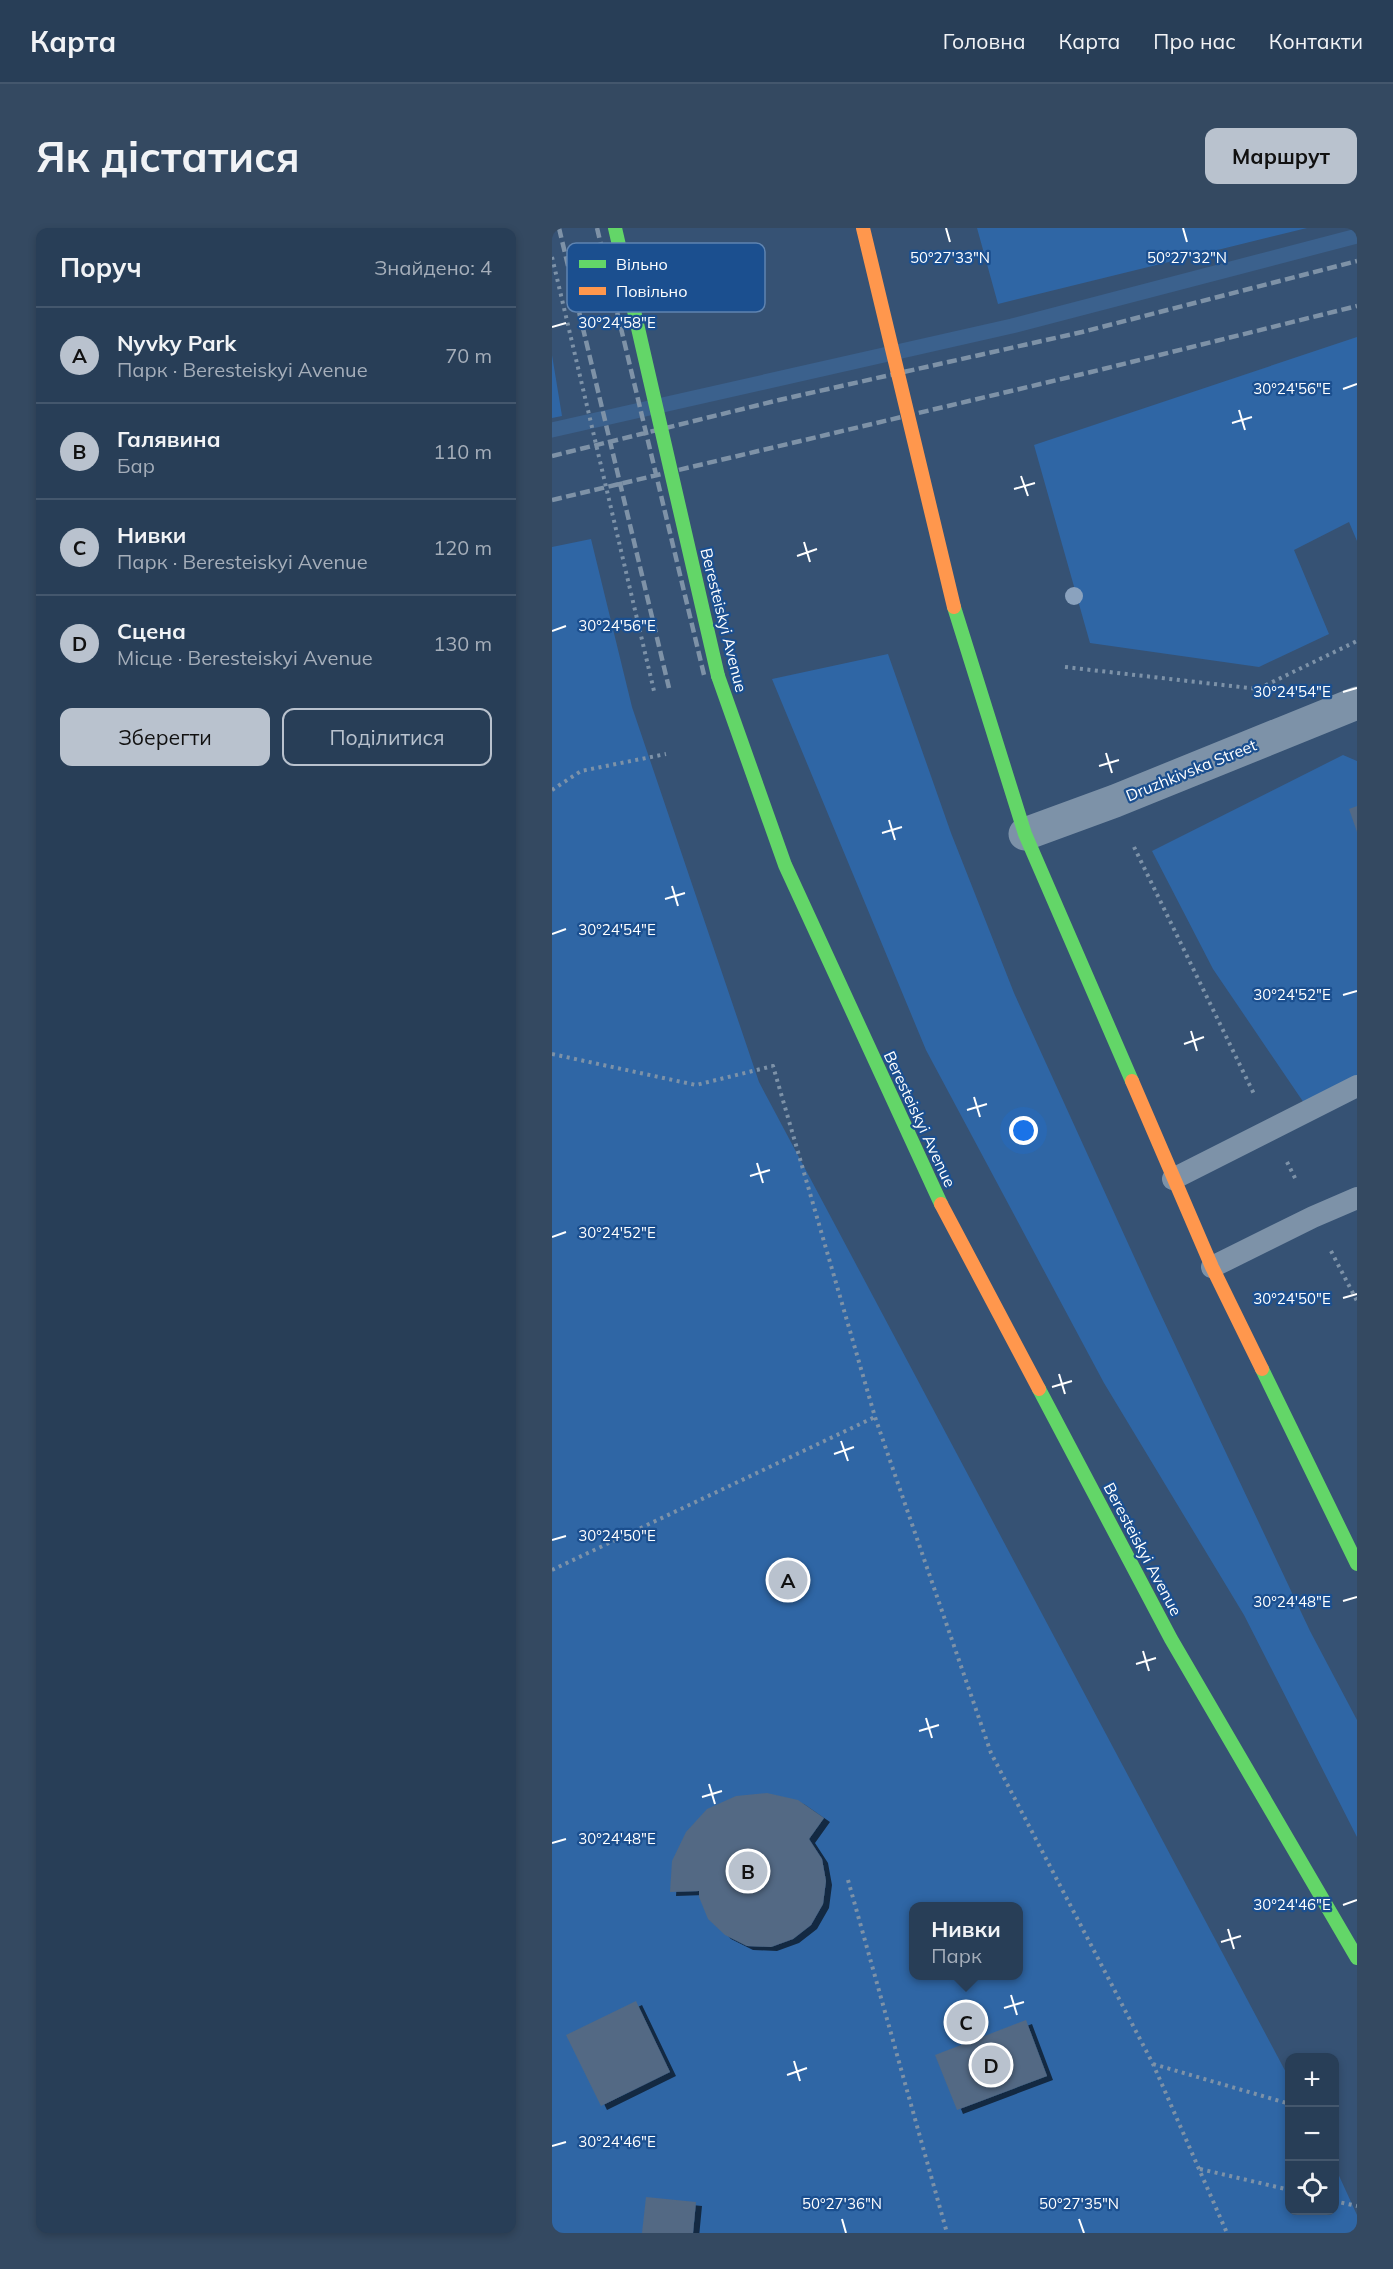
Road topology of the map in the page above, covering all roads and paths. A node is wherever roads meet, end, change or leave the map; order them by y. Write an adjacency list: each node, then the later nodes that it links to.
1 (615, 228): 3 (main road, Beresteiskyi Avenue, bridge)
2 (863, 228): 12 (main road, bridge)
3 (618, 243)
4 (552, 257): 8 (path, bridge)
5 (634, 312): 26 (main road, Beresteiskyi Avenue, bridge)
6 (1357, 641): 7 (path)
7 (1065, 667)
8 (654, 691)
9 (1357, 703): 12 (street, Druzhkivska Street)
10 (666, 754): 11 (path)
11 (552, 790)
12 (1024, 834): 17 (main road)
13 (1134, 848): 16 (path)
14 (552, 1054): 22 (path)
15 (1357, 1086): 16 (lane)
16 (1272, 1131): 17 (lane); 19 (path)
17 (1173, 1179): 20 (main road)
18 (1357, 1198): 19 (lane)
19 (1313, 1216): 20 (lane); 21 (path)
20 (1212, 1267): 23 (main road)
21 (1357, 1300)
22 (875, 1417): 24 (path); 27 (path)
23 (1357, 1564)
24 (552, 1570)
25 (848, 1880): 33 (path)
26 (1357, 1958)
27 (1154, 2064): 28 (path); 29 (path)
28 (1285, 2103)
29 (1199, 2169): 30 (path); 34 (path)
30 (1285, 2189)
31 (1339, 2202): 32 (path)
32 (1357, 2206)
33 (946, 2233)
34 (1227, 2233)

